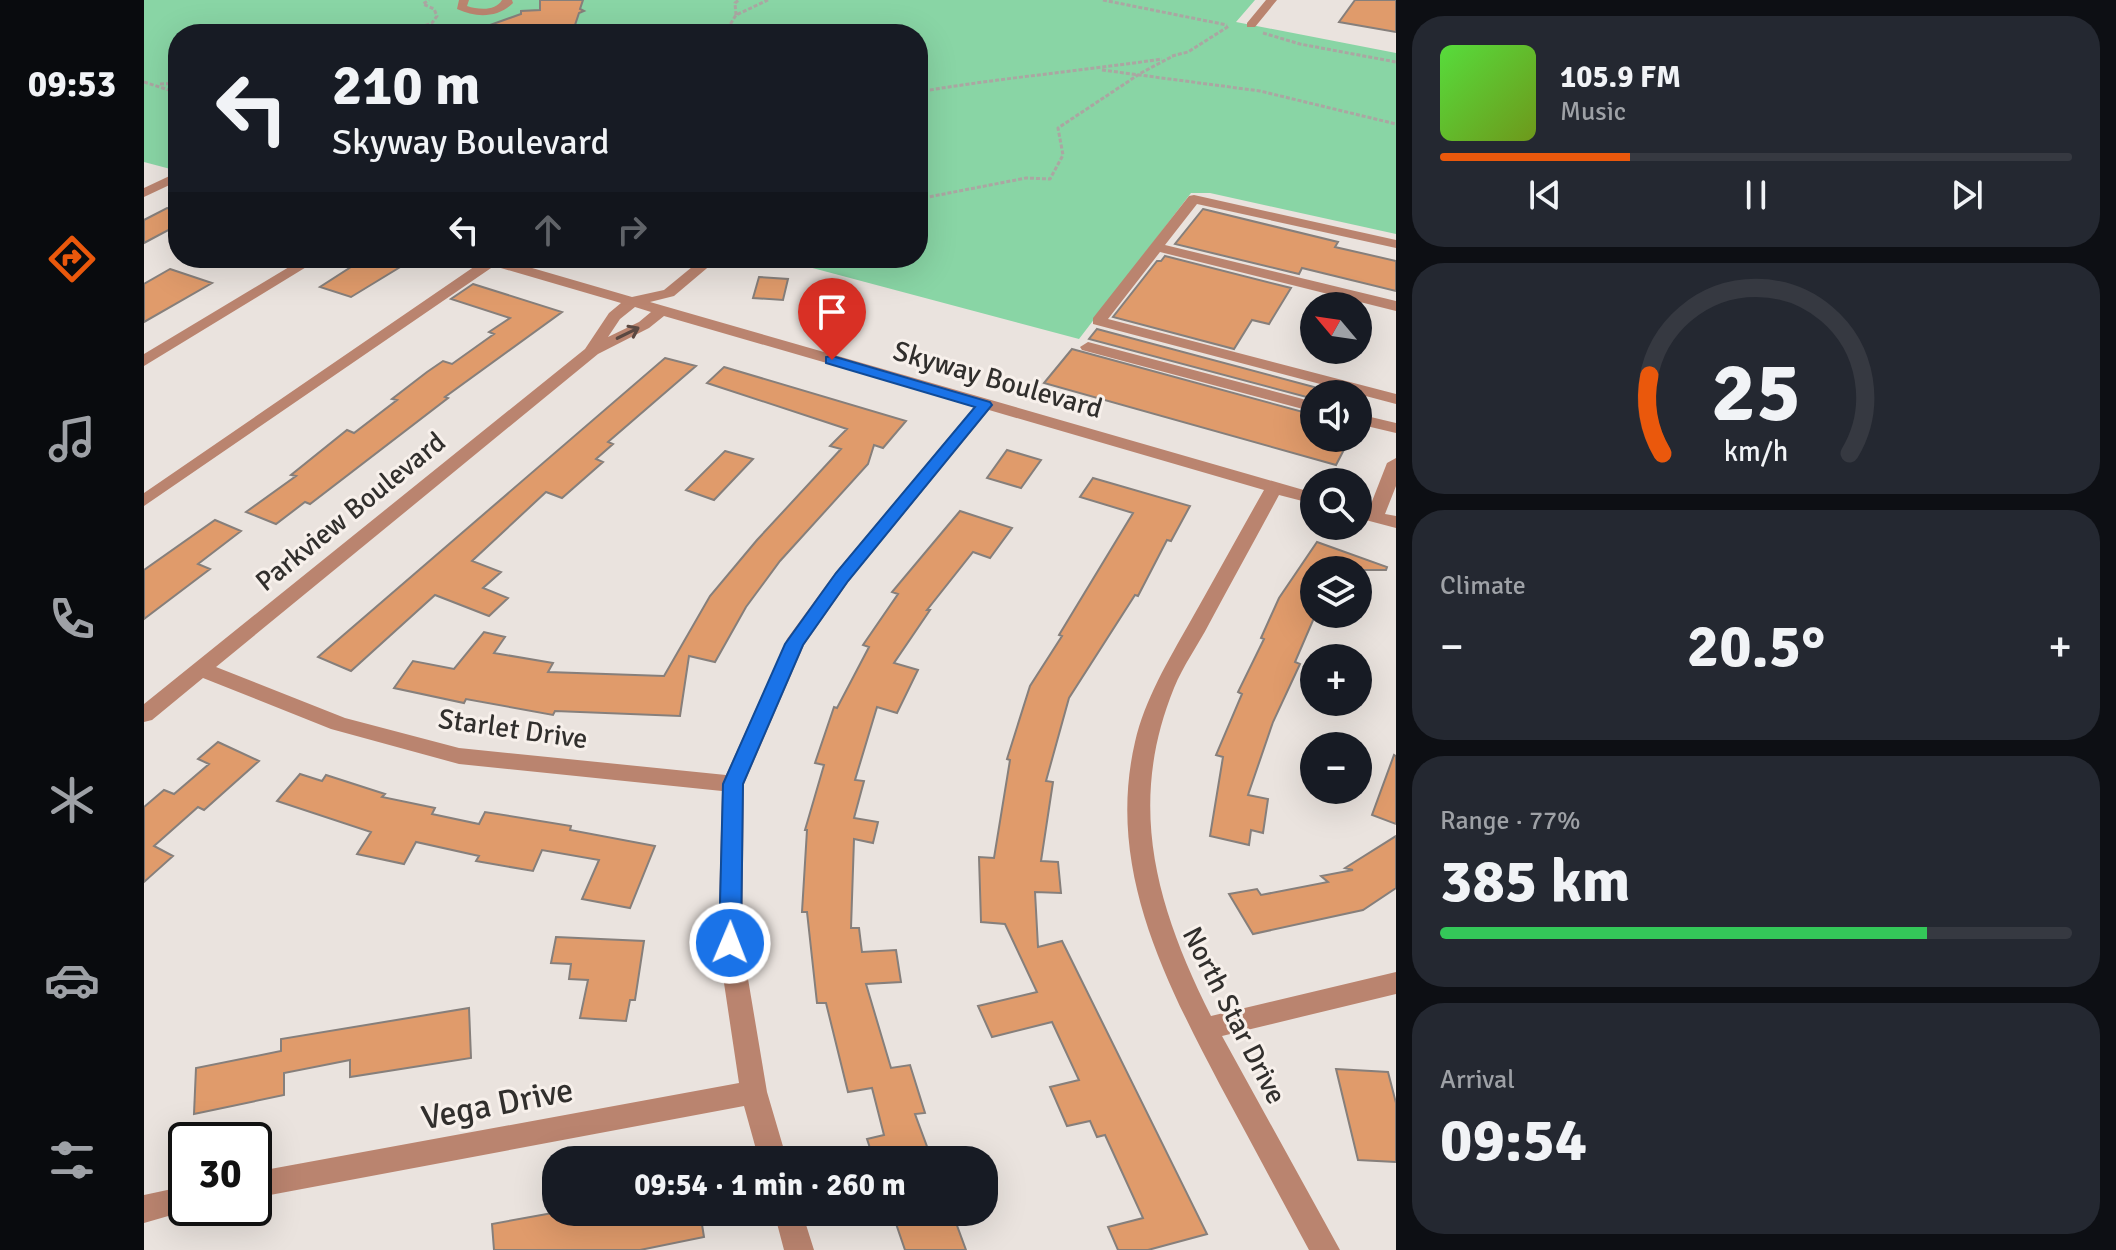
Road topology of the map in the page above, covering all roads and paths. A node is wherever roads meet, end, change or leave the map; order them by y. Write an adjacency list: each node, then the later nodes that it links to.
1 (429, 0): 9 (path)
2 (464, 0): 3 (street)
3 (507, 0)
4 (739, 0): 8 (path)
5 (768, 0): 8 (path)
6 (1103, 0): 12 (path)
7 (1272, 0): 11 (street)
8 (736, 15): 10 (path)
9 (429, 24)
10 (730, 24)
11 (1251, 25): 12 (path); 14 (path)
12 (1229, 26): 13 (path)
13 (1173, 56): 15 (path); 16 (path)
14 (1396, 62)
15 (1096, 69): 16 (path); 21 (path)
16 (1136, 76): 22 (path); 25 (path)
17 (144, 82): 19 (path)
18 (168, 83): 19 (path)
19 (155, 84): 20 (path)
20 (168, 89)
21 (928, 90)
22 (1396, 124)
23 (168, 181): 24 (street)
24 (144, 193)
25 (928, 197)
26 (1396, 244): 27 (street)
27 (1156, 247): 33 (street); 38 (street)
28 (297, 268): 37 (street)
29 (474, 268): 46 (street)
30 (518, 268): 32 (street, Skyway Boulevard)
31 (700, 268): 32 (street)
32 (633, 301): 34 (street, Skyway Boulevard); 36 (street, Parkview Boulevard)
33 (1396, 306)
34 (662, 310): 36 (street, Parkview Boulevard, one-way to 34); 40 (street, Skyway Boulevard)
35 (1088, 347): 39 (street)
36 (592, 351): 50 (street, Parkview Boulevard)
37 (144, 361)
38 (1396, 399)
39 (1300, 403)
40 (985, 405): 44 (street, Skyway Boulevard); 52 (street)
41 (1372, 422): 42 (street)
42 (1396, 428)
43 (1396, 463): 47 (street)
44 (1274, 488): 45 (street, Skyway Boulevard); 54 (street, North Star Drive)
45 (1300, 495)
46 (144, 501)
47 (1372, 504)
48 (1372, 516): 49 (street)
49 (1396, 522)
50 (201, 669): 51 (street, Parkview Boulevard); 52 (street, Starlet Drive)
51 (144, 715)
52 (733, 784): 55 (street)
53 (1396, 983): 54 (street)
54 (1204, 1029): 62 (street, North Star Drive)
55 (754, 1092): 56 (street); 57 (street, Vega Drive)
56 (769, 1146)
57 (272, 1182)
58 (168, 1203): 59 (street)
59 (144, 1209)
60 (792, 1226): 61 (street)
61 (799, 1250)
62 (1325, 1250)

